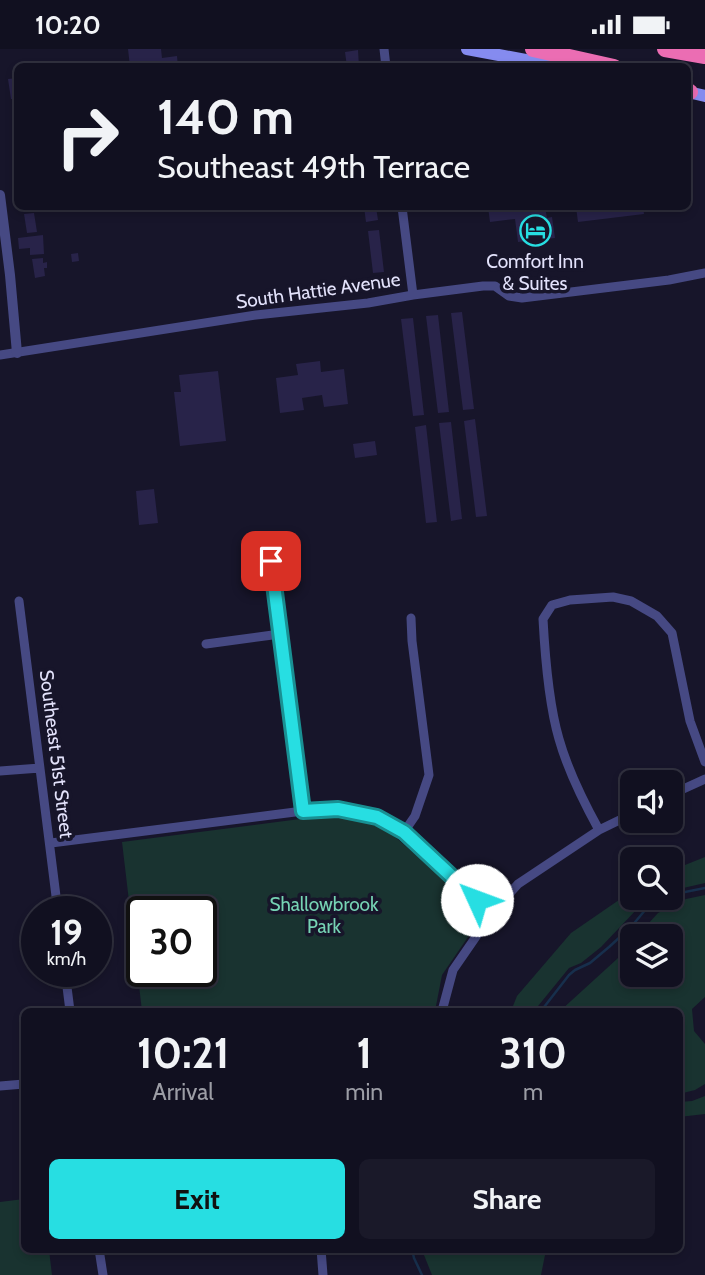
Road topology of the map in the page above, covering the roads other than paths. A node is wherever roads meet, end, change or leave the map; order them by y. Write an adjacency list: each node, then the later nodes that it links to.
1 (467, 49): 5 (main road)
2 (533, 49): 6 (highway)
3 (665, 49): 4 (highway)
4 (705, 56)
5 (541, 63)
6 (596, 63)
7 (0, 195): 11 (street)
8 (402, 210): 10 (street)
9 (705, 273): 10 (street, South Hattie Avenue)
10 (413, 295): 11 (street, South Hattie Avenue)
11 (17, 353): 12 (street, South Hattie Avenue)
12 (0, 355)
13 (271, 561): 16 (street)
14 (19, 601): 19 (street, Southeast 51st Street)
15 (411, 618): 26 (street)
16 (280, 634): 17 (street); 23 (street)
17 (206, 643)
18 (705, 762): 25 (street)
19 (40, 768): 20 (street); 27 (street, Southeast 51st Street)
20 (0, 771)
21 (705, 779): 22 (street)
22 (683, 789)
23 (303, 811): 26 (street); 27 (street)
24 (620, 820): 25 (street)
25 (598, 830): 29 (street)
26 (404, 832): 29 (street)
27 (51, 843): 28 (street, Southeast 51st Street)
28 (56, 896)
29 (493, 912): 32 (street)
30 (67, 987): 31 (street)
31 (70, 1008)
32 (443, 1008)
33 (21, 1084): 34 (street)
34 (0, 1086)
35 (100, 1253): 37 (street)
36 (321, 1253): 38 (street)
37 (103, 1275)
38 (323, 1275)

